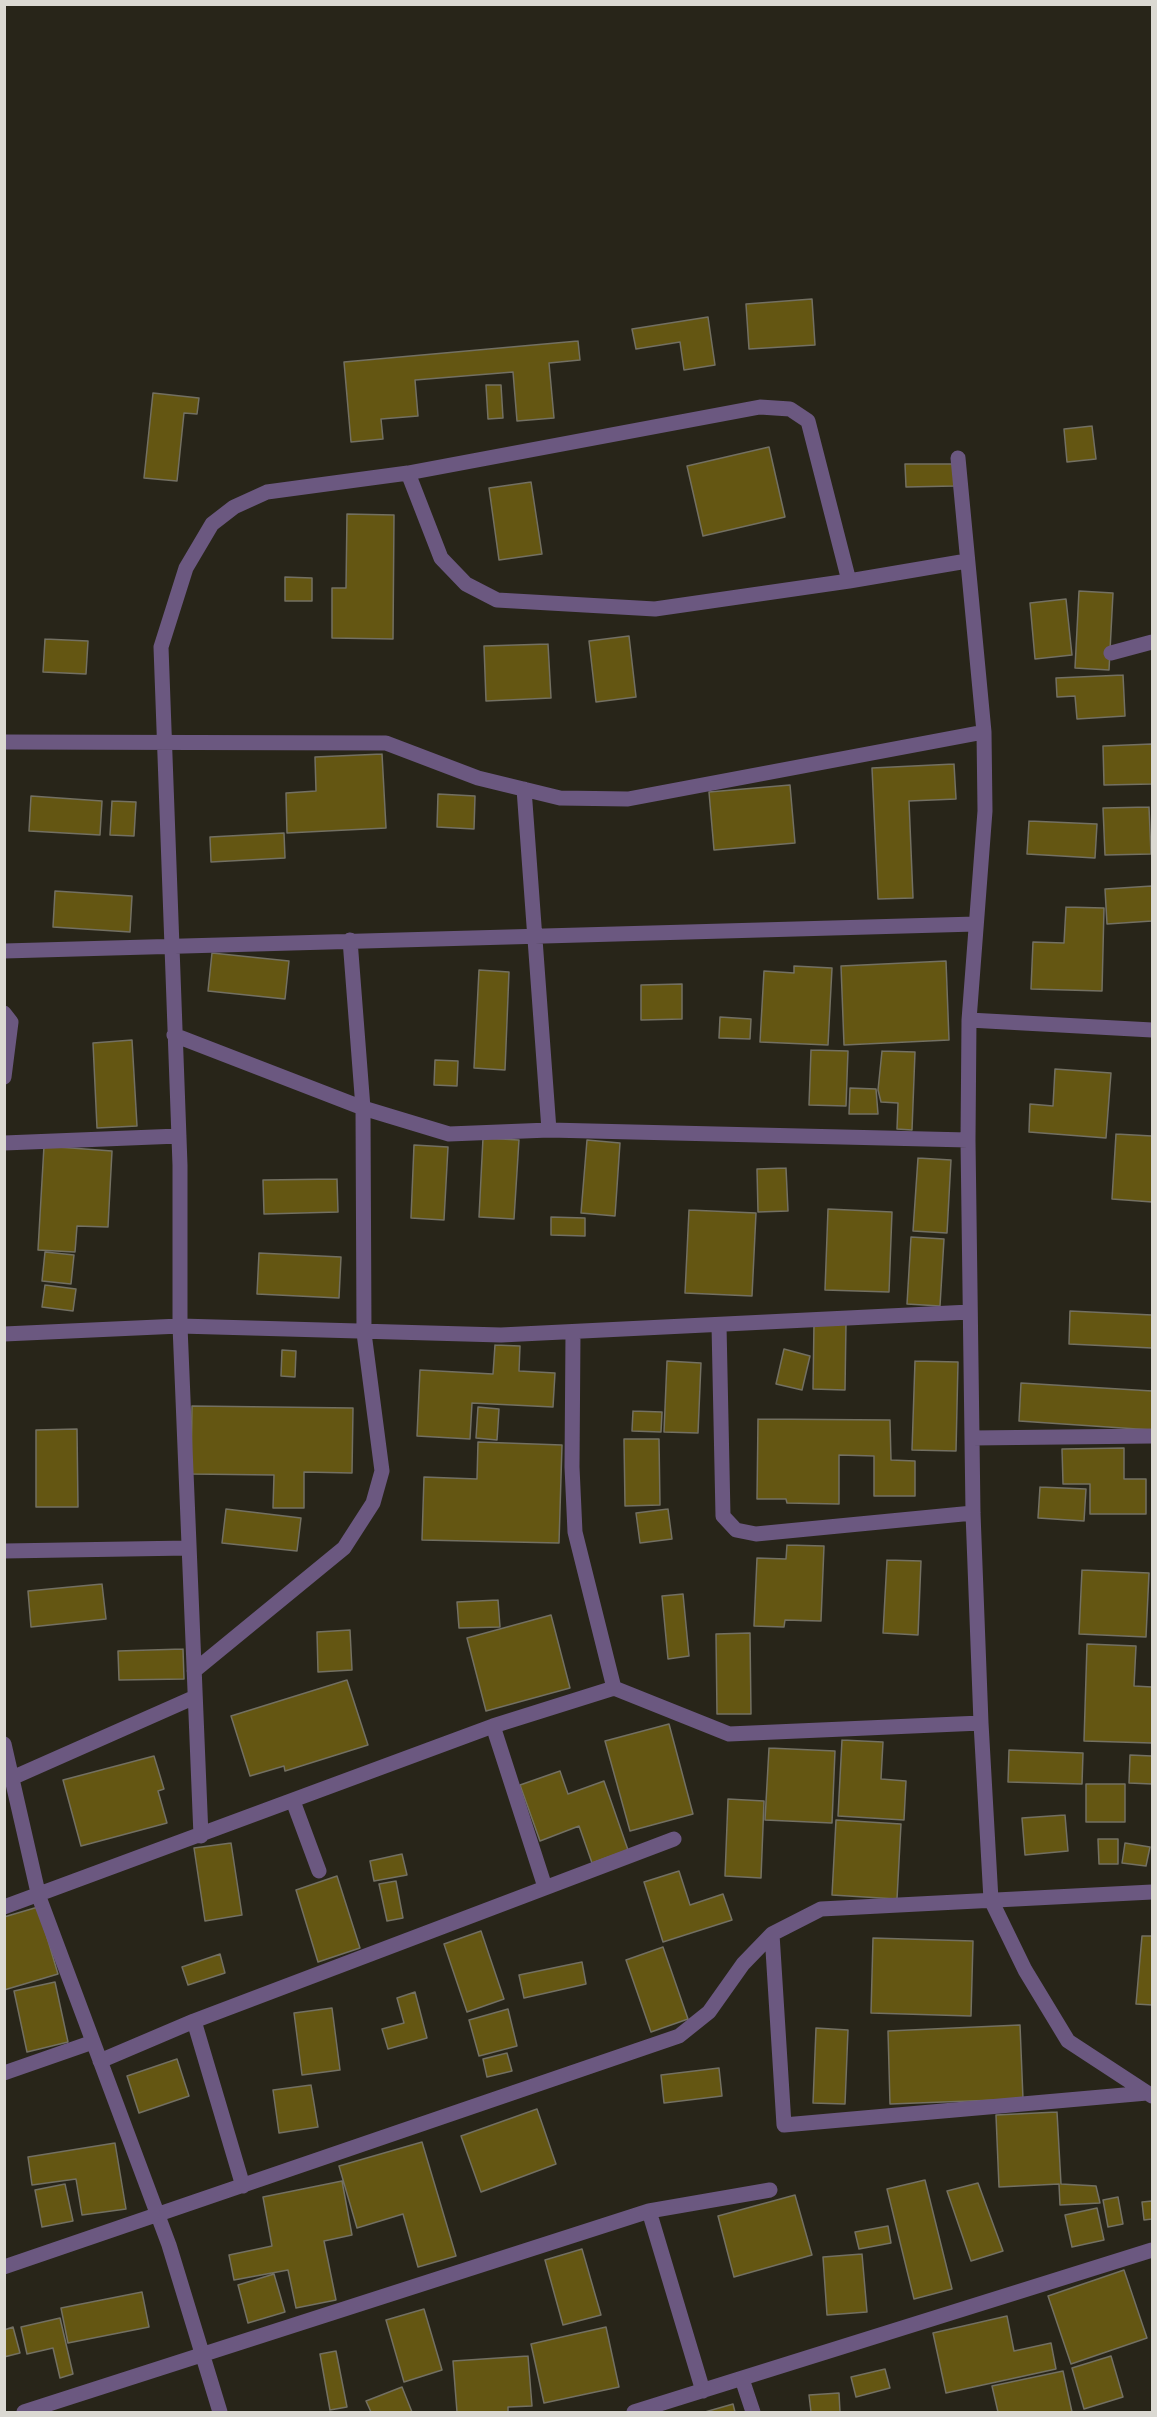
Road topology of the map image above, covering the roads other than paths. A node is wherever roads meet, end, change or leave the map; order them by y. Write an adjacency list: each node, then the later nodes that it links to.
1 (958, 458): 3 (street)
2 (408, 473): 4 (street); 4 (street); 9 (street)
3 (967, 561): 4 (street); 7 (street)
4 (849, 581)
5 (1152, 642): 6 (street)
6 (1111, 653)
7 (984, 732): 10 (street); 11 (street)
8 (4, 741): 9 (street)
9 (164, 741): 10 (street); 14 (street)
10 (524, 789): 12 (street)
11 (976, 924): 12 (street); 17 (street)
12 (533, 936): 13 (street); 22 (street)
13 (350, 940): 14 (street); 21 (street)
14 (171, 945): 15 (street); 19 (street)
15 (4, 951)
16 (4, 1013): 20 (street)
17 (969, 1020): 18 (street); 24 (street)
18 (1152, 1030)
19 (174, 1035): 21 (street); 23 (street)
20 (4, 1077)
21 (363, 1108): 22 (street); 30 (street)
22 (549, 1130): 24 (street)
23 (179, 1136): 25 (street); 28 (street)
24 (968, 1140): 26 (street)
25 (4, 1143)
26 (970, 1312): 27 (street); 33 (street)
27 (720, 1325): 29 (street); 34 (street)
28 (180, 1326): 30 (street); 31 (street); 35 (street)
29 (573, 1332): 30 (street); 38 (street)
30 (364, 1333): 37 (street)
31 (4, 1334)
32 (1152, 1436): 33 (street)
33 (972, 1438): 34 (street)
34 (973, 1512): 40 (street)
35 (189, 1548): 36 (street); 37 (street)
36 (4, 1551)
37 (194, 1671): 39 (street)
38 (614, 1688): 40 (street); 41 (street)
39 (195, 1697): 43 (street); 45 (street)
40 (981, 1723): 51 (street)
41 (494, 1726): 44 (street); 48 (street)
42 (4, 1744): 43 (street)
43 (12, 1778): 50 (street)
44 (293, 1801): 45 (street); 47 (street)
45 (201, 1836): 50 (street)
46 (674, 1839): 48 (street)
47 (320, 1871)
48 (545, 1887): 54 (street)
49 (1152, 1892): 51 (street)
50 (39, 1897): 52 (street); 55 (street)
51 (991, 1900): 53 (street); 58 (street)
52 (4, 1907)
53 (772, 1934): 58 (street); 59 (street)
54 (194, 2020): 56 (street); 59 (street)
55 (93, 2042): 56 (street); 57 (street)
56 (100, 2061): 62 (street)
57 (4, 2073)
58 (1150, 2095)
59 (243, 2186): 62 (street)
60 (770, 2190): 61 (street)
61 (649, 2211): 65 (street); 67 (street)
62 (158, 2216): 64 (street); 65 (street)
63 (1152, 2250): 66 (street)
64 (4, 2267)
65 (202, 2355): 68 (street); 69 (street)
66 (742, 2379): 67 (street); 71 (street)
67 (703, 2391): 70 (street)
68 (24, 2412)
69 (220, 2412)
70 (634, 2412)
71 (753, 2412)

